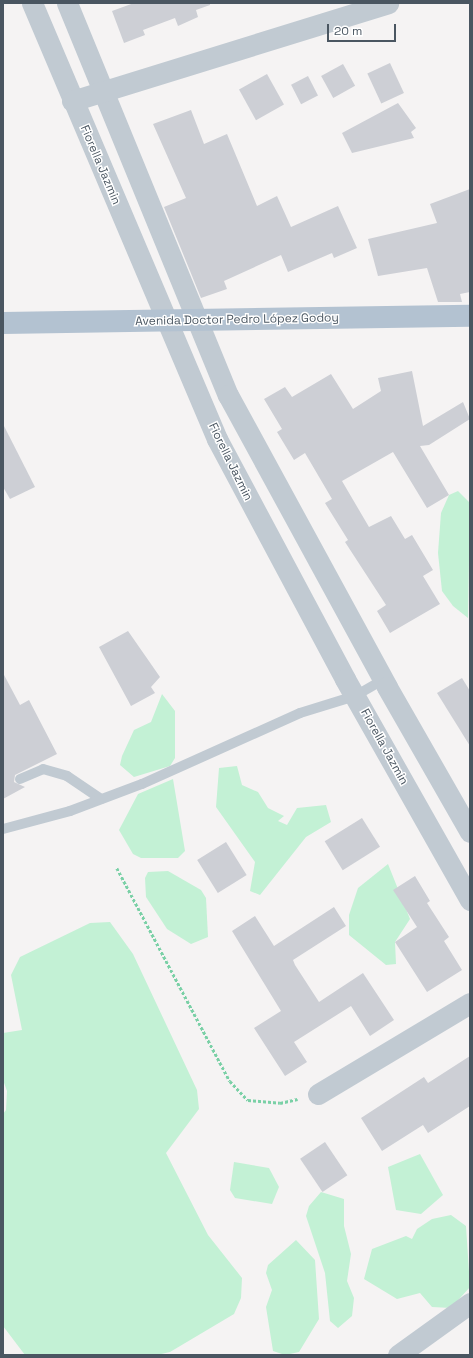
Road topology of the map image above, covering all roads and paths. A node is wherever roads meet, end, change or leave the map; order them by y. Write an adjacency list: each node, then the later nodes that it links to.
1 (32, 3): 5 (street, Fiorella Jazmin)
2 (67, 3): 4 (street)
3 (388, 3): 4 (street)
4 (102, 91): 5 (street); 7 (street)
5 (72, 101): 8 (street, Fiorella Jazmin)
6 (470, 316): 7 (main road, Avenida Doctor Pedro López Godoy)
7 (198, 321): 8 (main road, Avenida Doctor Pedro López Godoy); 10 (street)
8 (165, 322): 9 (main road, Avenida Doctor Pedro López Godoy); 11 (street, Fiorella Jazmin)
9 (3, 323)
10 (383, 680): 11 (lane); 15 (street)
11 (355, 696): 13 (lane); 17 (street, Fiorella Jazmin)
12 (20, 779): 13 (lane)
13 (101, 800): 14 (lane)
14 (3, 829)
15 (470, 832)
16 (117, 868): 19 (path)
17 (470, 900)
18 (470, 1003): 19 (street)
19 (318, 1094)
20 (470, 1303): 21 (street)
21 (398, 1355)

